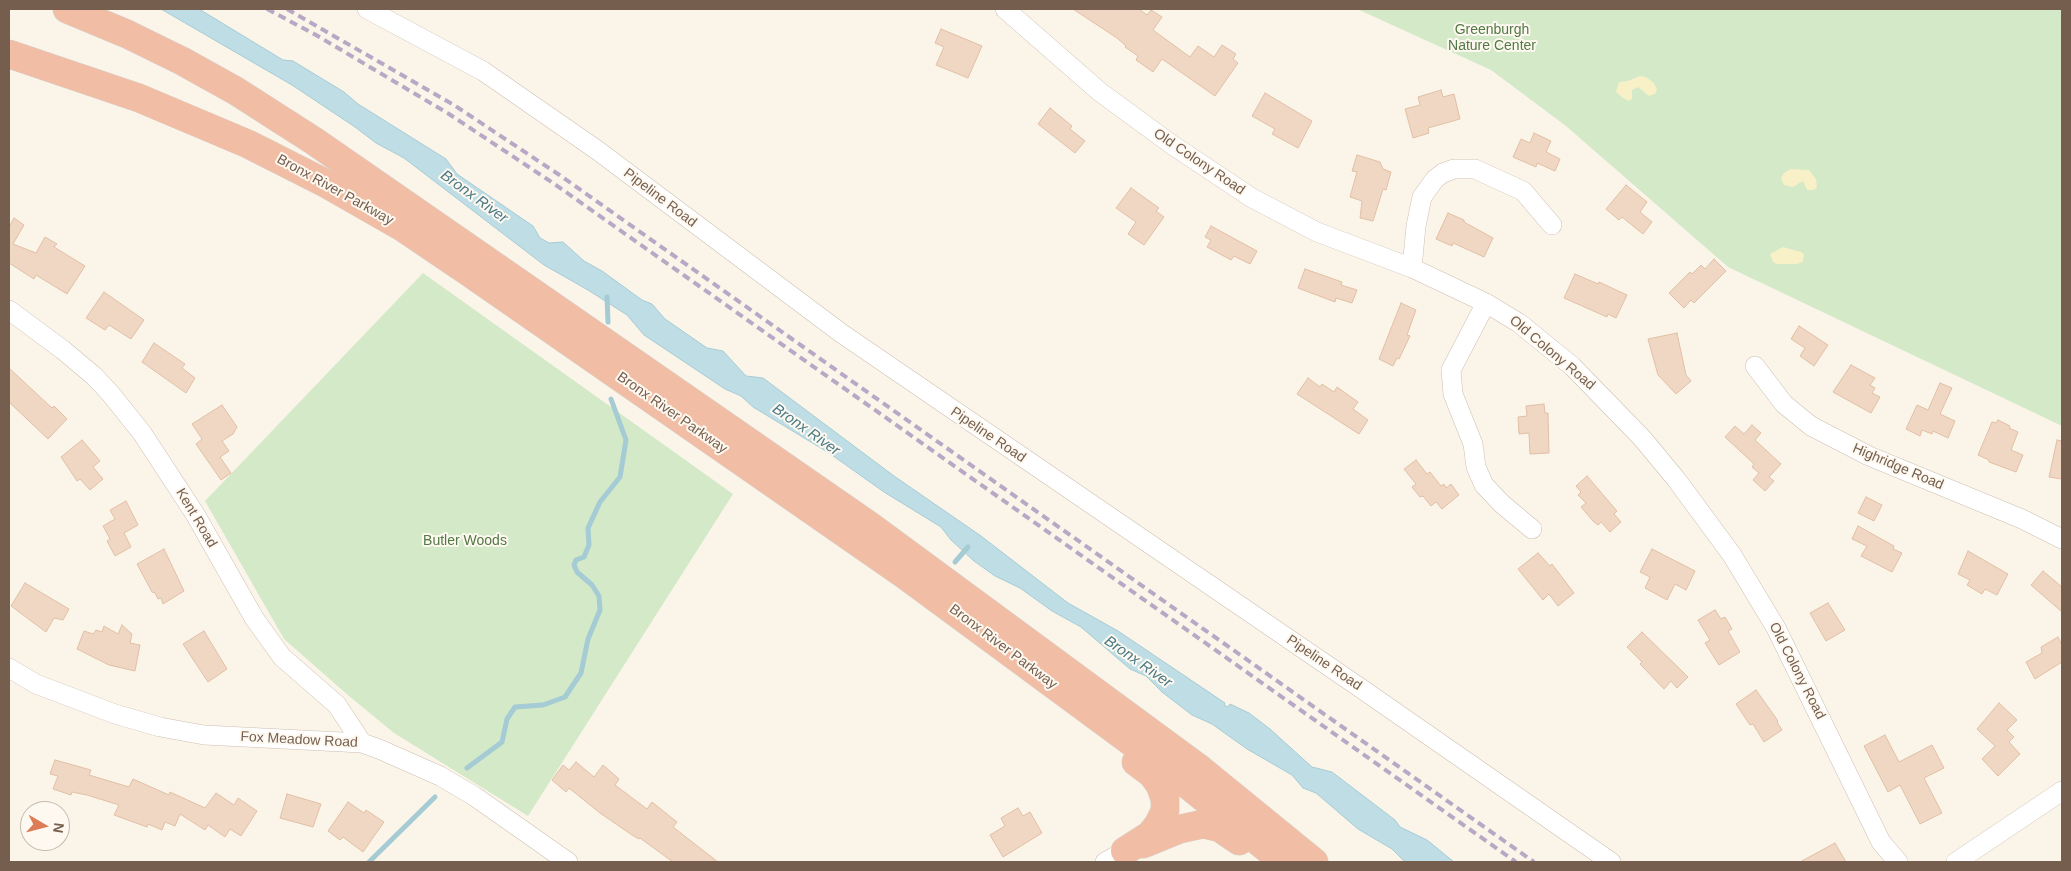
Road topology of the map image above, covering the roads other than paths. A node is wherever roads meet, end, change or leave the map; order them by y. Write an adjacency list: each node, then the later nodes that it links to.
1 (67, 9): 20 (highway, Bronx River Parkway)
2 (367, 9): 21 (street, Pipeline Road)
3 (1005, 9): 6 (street, Old Colony Road)
4 (9, 54): 13 (highway, Bronx River Parkway)
5 (1552, 225): 6 (street)
6 (1412, 268): 7 (street, Old Colony Road)
7 (1486, 303): 10 (street); 22 (street, Old Colony Road)
8 (9, 310): 14 (street, Kent Road)
9 (1755, 366): 11 (street, Highridge Road)
10 (1532, 529)
11 (2062, 539)
12 (9, 668): 14 (street, Fox Meadow Road)
13 (1049, 682): 16 (highway); 19 (highway, Bronx River Parkway)
14 (362, 743): 17 (street, Fox Meadow Road)
15 (2062, 791): 23 (street)
16 (1115, 857): 18 (highway)
17 (568, 862)
18 (1264, 862)
19 (1284, 862)
20 (1314, 862)
21 (1611, 862)
22 (1898, 862)
23 (1956, 862)

